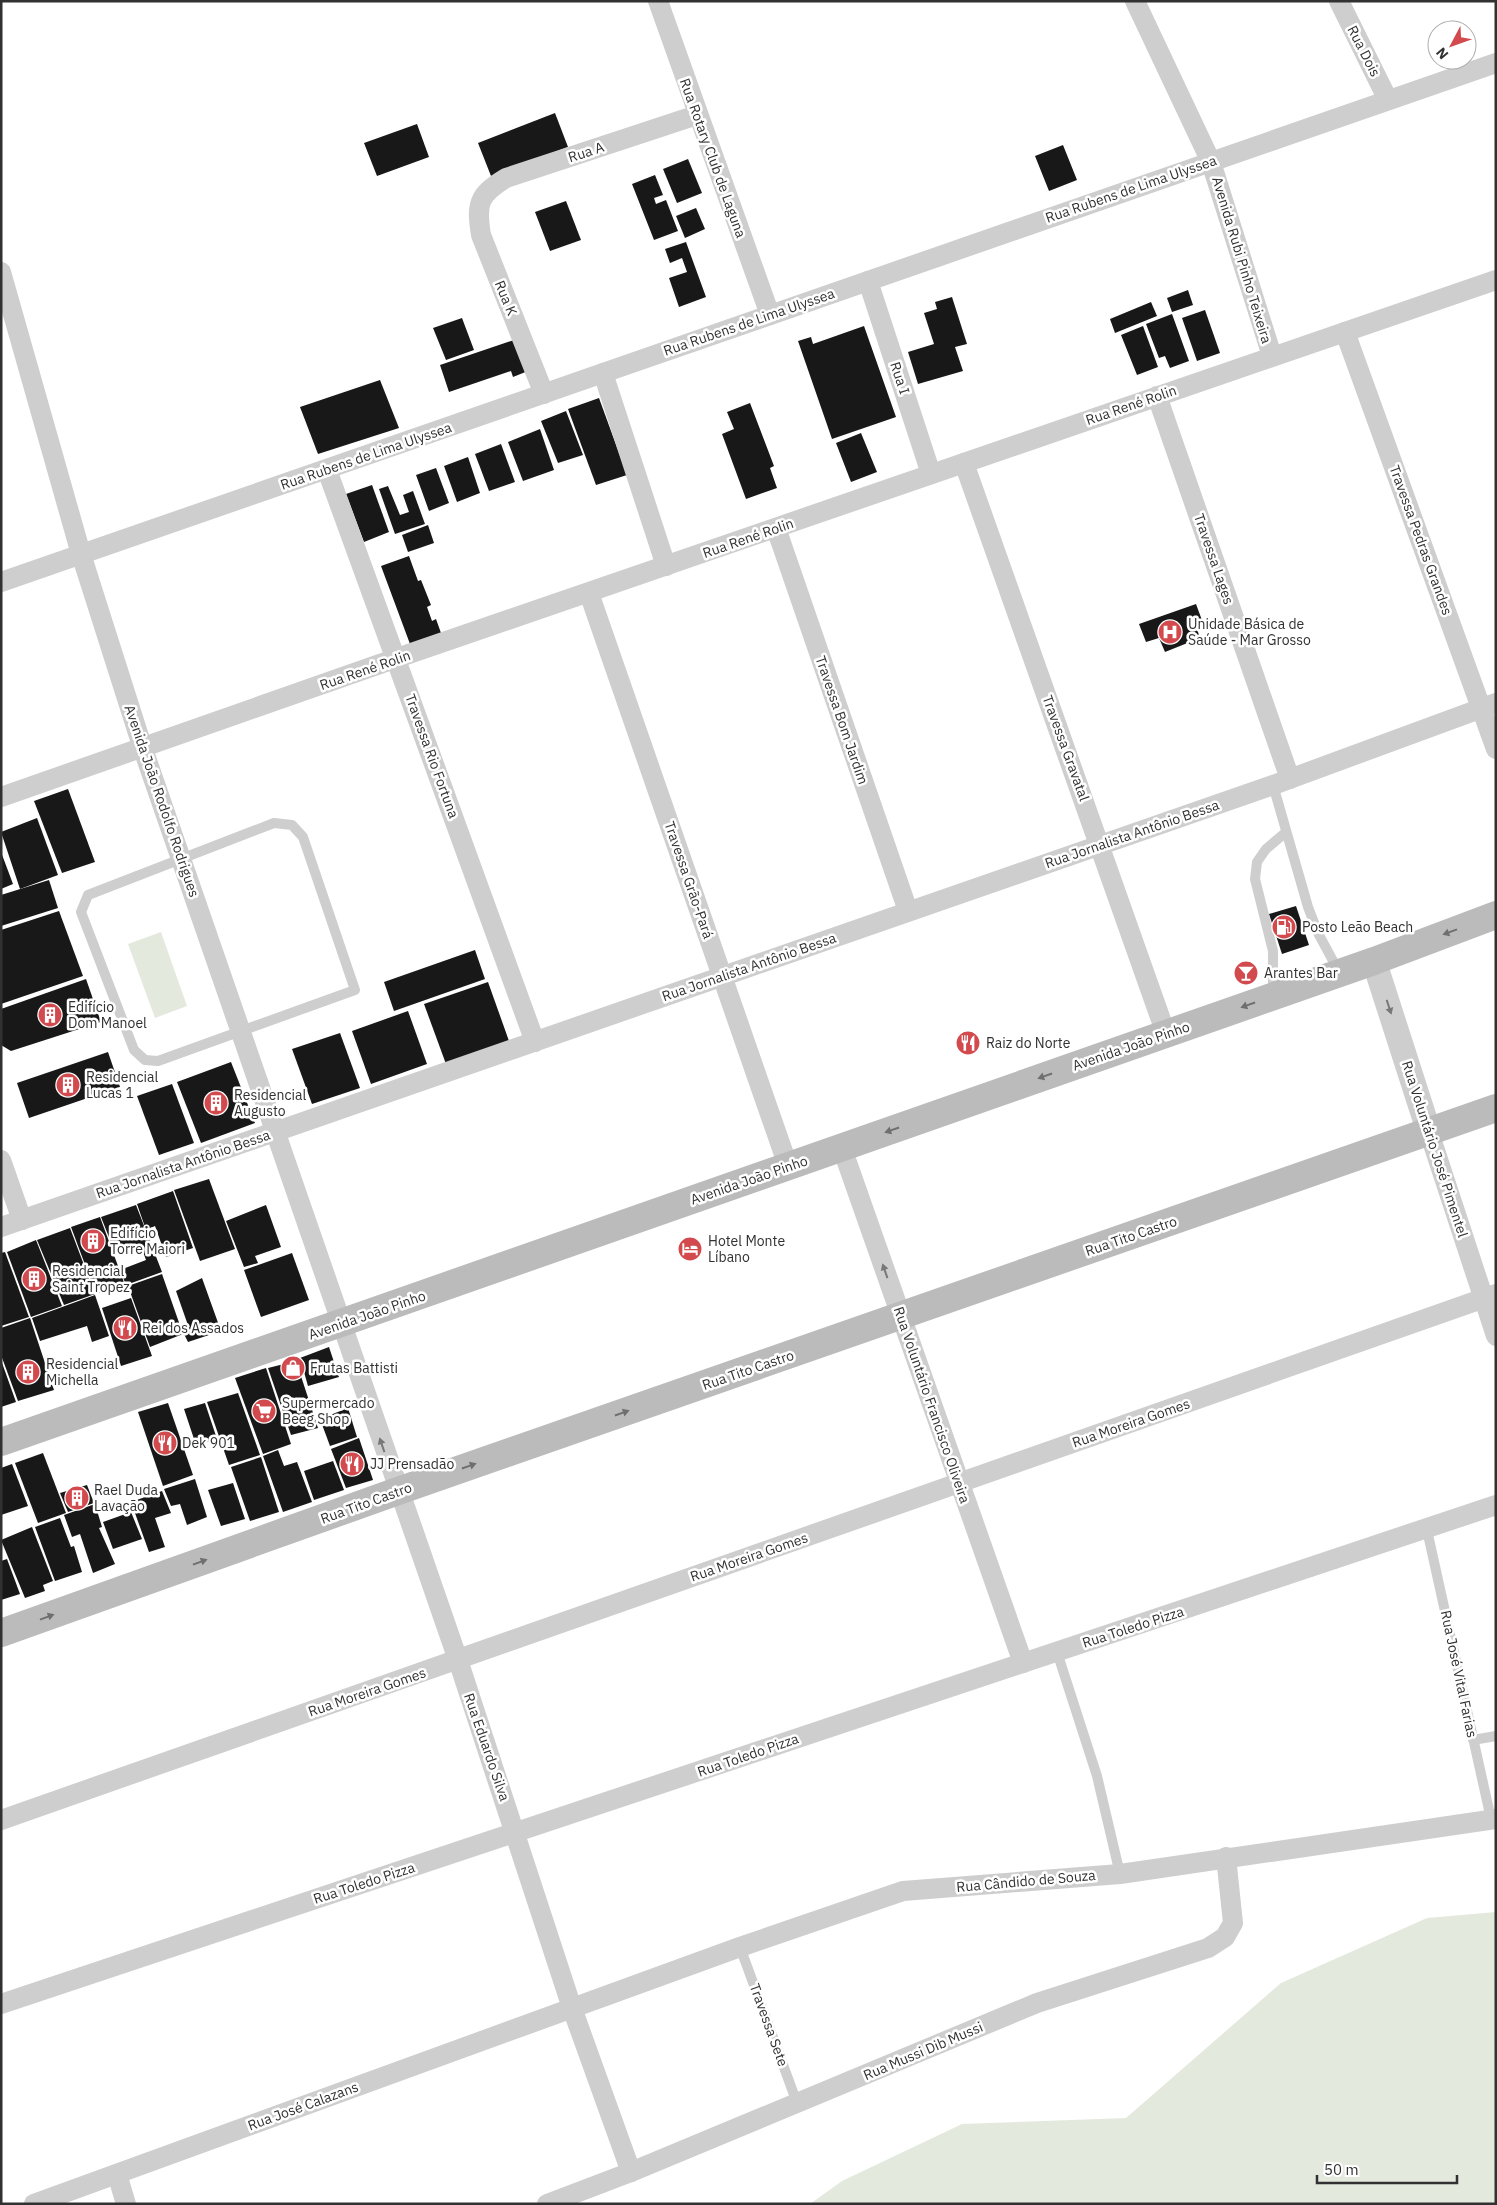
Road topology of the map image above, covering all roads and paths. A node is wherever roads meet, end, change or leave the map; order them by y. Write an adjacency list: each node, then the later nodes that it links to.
1 (658, 1): 6 (street, Rua Rotary Club de Laguna)
2 (1135, 1): 7 (street, Avenida Rubi Pinho Teixeira)
3 (1339, 1): 5 (street, Rua Dois)
4 (1496, 63): 5 (street, Rua Rubens de Lima Ulyssea)
5 (1388, 100): 7 (street, Rua Rubens de Lima Ulyssea)
6 (697, 116): 8 (street, Rua A); 12 (street, Rua Rotary Club de Laguna)
7 (1211, 162): 11 (street, Rua Rubens de Lima Ulyssea); 15 (street, Avenida Rubi Pinho Teixeira)
8 (481, 199): 17 (street, Rua K)
9 (1, 272): 13 (street, Avenida João Rodolfo Rodrigues)
10 (1496, 280): 14 (street, Rua René Rolin)
11 (868, 281): 12 (street, Rua Rubens de Lima Ulyssea); 21 (street, Rua I)
12 (770, 315): 16 (street, Rua Rubens de Lima Ulyssea)
13 (7, 320): 23 (street, Avenida João Rodolfo Rodrigues)
14 (1345, 332): 15 (street, Rua René Rolin); 28 (street, Travessa Pedras Grandes)
15 (1272, 356): 18 (street, Rua René Rolin)
16 (603, 373): 17 (street, Rua Rubens de Lima Ulyssea); 24 (street)
17 (544, 394): 20 (street, Rua Rubens de Lima Ulyssea)
18 (1157, 396): 19 (street, Rua René Rolin); 31 (street, Travessa Lages)
19 (964, 463): 21 (street, Rua René Rolin); 34 (street, Travessa Gravatal)
20 (327, 470): 23 (street, Rua Rubens de Lima Ulyssea); 27 (street, Travessa Rio Fortuna)
21 (932, 474): 22 (street, Rua René Rolin)
22 (776, 528): 24 (street, Rua René Rolin); 36 (street, Travessa Bom Jardim)
23 (82, 554): 25 (street, Rua Rubens de Lima Ulyssea); 29 (street, Avenida João Rodolfo Rodrigues)
24 (666, 566): 26 (street, Rua René Rolin)
25 (1, 582)
26 (589, 593): 27 (street, Rua René Rolin); 40 (street, Travessa Grão-Pará)
27 (397, 658): 29 (street, Rua René Rolin); 44 (street, Travessa Rio Fortuna)
28 (1489, 705): 30 (street, Travessa Pedras Grandes); 31 (street, Rua Jornalista Antônio Bessa)
29 (143, 749): 32 (street, Rua René Rolin); 35 (street, Avenida João Rodolfo Rodrigues)
30 (1496, 749)
31 (1282, 782): 33 (lane); 34 (street, Rua Jornalista Antônio Bessa)
32 (1, 797)
33 (1285, 833): 39 (lane); 41 (lane)
34 (1100, 845): 36 (street, Rua Jornalista Antônio Bessa); 43 (street, Travessa Gravatal)
35 (181, 859): 42 (street, Avenida João Rodolfo Rodrigues); 42 (lane); 42 (lane)
36 (908, 911): 40 (street, Rua Jornalista Antônio Bessa)
37 (1496, 915): 38 (main road, Avenida João Pinho, one-way to 38)
38 (1374, 961): 39 (main road, Avenida João Pinho); 47 (street, Rua Voluntário José Pimentel, one-way to 47)
39 (1340, 973): 41 (main road, Avenida João Pinho)
40 (723, 976): 44 (street, Rua Jornalista Antônio Bessa); 50 (street, Travessa Grão-Pará)
41 (1273, 996): 43 (main road, Avenida João Pinho, one-way to 43)
42 (242, 1031): 46 (street, Avenida João Rodolfo Rodrigues)
43 (1166, 1034): 48 (main road, Avenida João Pinho, one-way to 48)
44 (535, 1042): 46 (street, Rua Jornalista Antônio Bessa)
45 (1496, 1108): 47 (main road, Rua Tito Castro)
46 (276, 1131): 51 (street, Rua Jornalista Antônio Bessa); 55 (street, Avenida João Rodolfo Rodrigues)
47 (1429, 1132): 53 (street, Rua Voluntário José Pimentel); 54 (main road, Rua Tito Castro)
48 (842, 1148): 50 (main road, Avenida João Pinho); 54 (street, Rua Voluntário Francisco Oliveira, one-way to 48)
49 (1, 1160): 51 (street)
50 (788, 1166): 55 (main road, Avenida João Pinho)
51 (22, 1220): 52 (street, Rua Jornalista Antônio Bessa)
52 (1, 1227)
53 (1490, 1297): 56 (street, Rua Voluntário José Pimentel); 58 (street, Rua Moreira Gomes)
54 (901, 1316): 58 (street, Rua Voluntário Francisco Oliveira); 59 (main road, Rua Tito Castro, one-way to 54)
55 (341, 1324): 57 (main road, Avenida João Pinho); 59 (street, Rua Eduardo Silva, one-way to 55)
56 (1496, 1336)
57 (1, 1442)
58 (959, 1483): 64 (street, Rua Moreira Gomes); 65 (street, Rua Voluntário Francisco Oliveira)
59 (398, 1491): 62 (main road, Rua Tito Castro, one-way to 59); 64 (street, Rua Eduardo Silva)
60 (1496, 1506): 61 (street, Rua Toledo Pizza)
61 (1427, 1530): 63 (street, Rua Toledo Pizza); 67 (lane, Rua José Vital Farias)
62 (1, 1633)
63 (1057, 1652): 65 (street, Rua Toledo Pizza); 72 (lane)
64 (458, 1660): 69 (street, Rua Moreira Gomes); 70 (street, Rua Eduardo Silva)
65 (1023, 1663): 70 (street, Rua Toledo Pizza)
66 (1496, 1736): 67 (lane)
67 (1473, 1740): 68 (lane, Rua José Vital Farias)
68 (1493, 1819): 71 (street, Rua Cândido de Souza)
69 (1, 1820)
70 (516, 1833): 74 (street, Rua Toledo Pizza); 75 (street, Rua Eduardo Silva)
71 (1226, 1857): 72 (street, Rua Cândido de Souza); 76 (street, Rua Mussi Dib Mussi)
72 (1120, 1874): 73 (street, Rua Cândido de Souza)
73 (740, 1947): 75 (street, Rua Cândido de Souza); 76 (lane, Travessa Sete)
74 (1, 2004)
75 (572, 2008): 77 (street, Rua Eduardo Silva); 78 (street, Rua José Calazans)
76 (798, 2103): 77 (street, Rua Mussi Dib Mussi)
77 (631, 2172): 81 (street, Rua Mussi Dib Mussi)
78 (117, 2174): 79 (street, Rua José Calazans); 80 (street)
79 (34, 2204)
80 (126, 2204)
81 (547, 2204)

